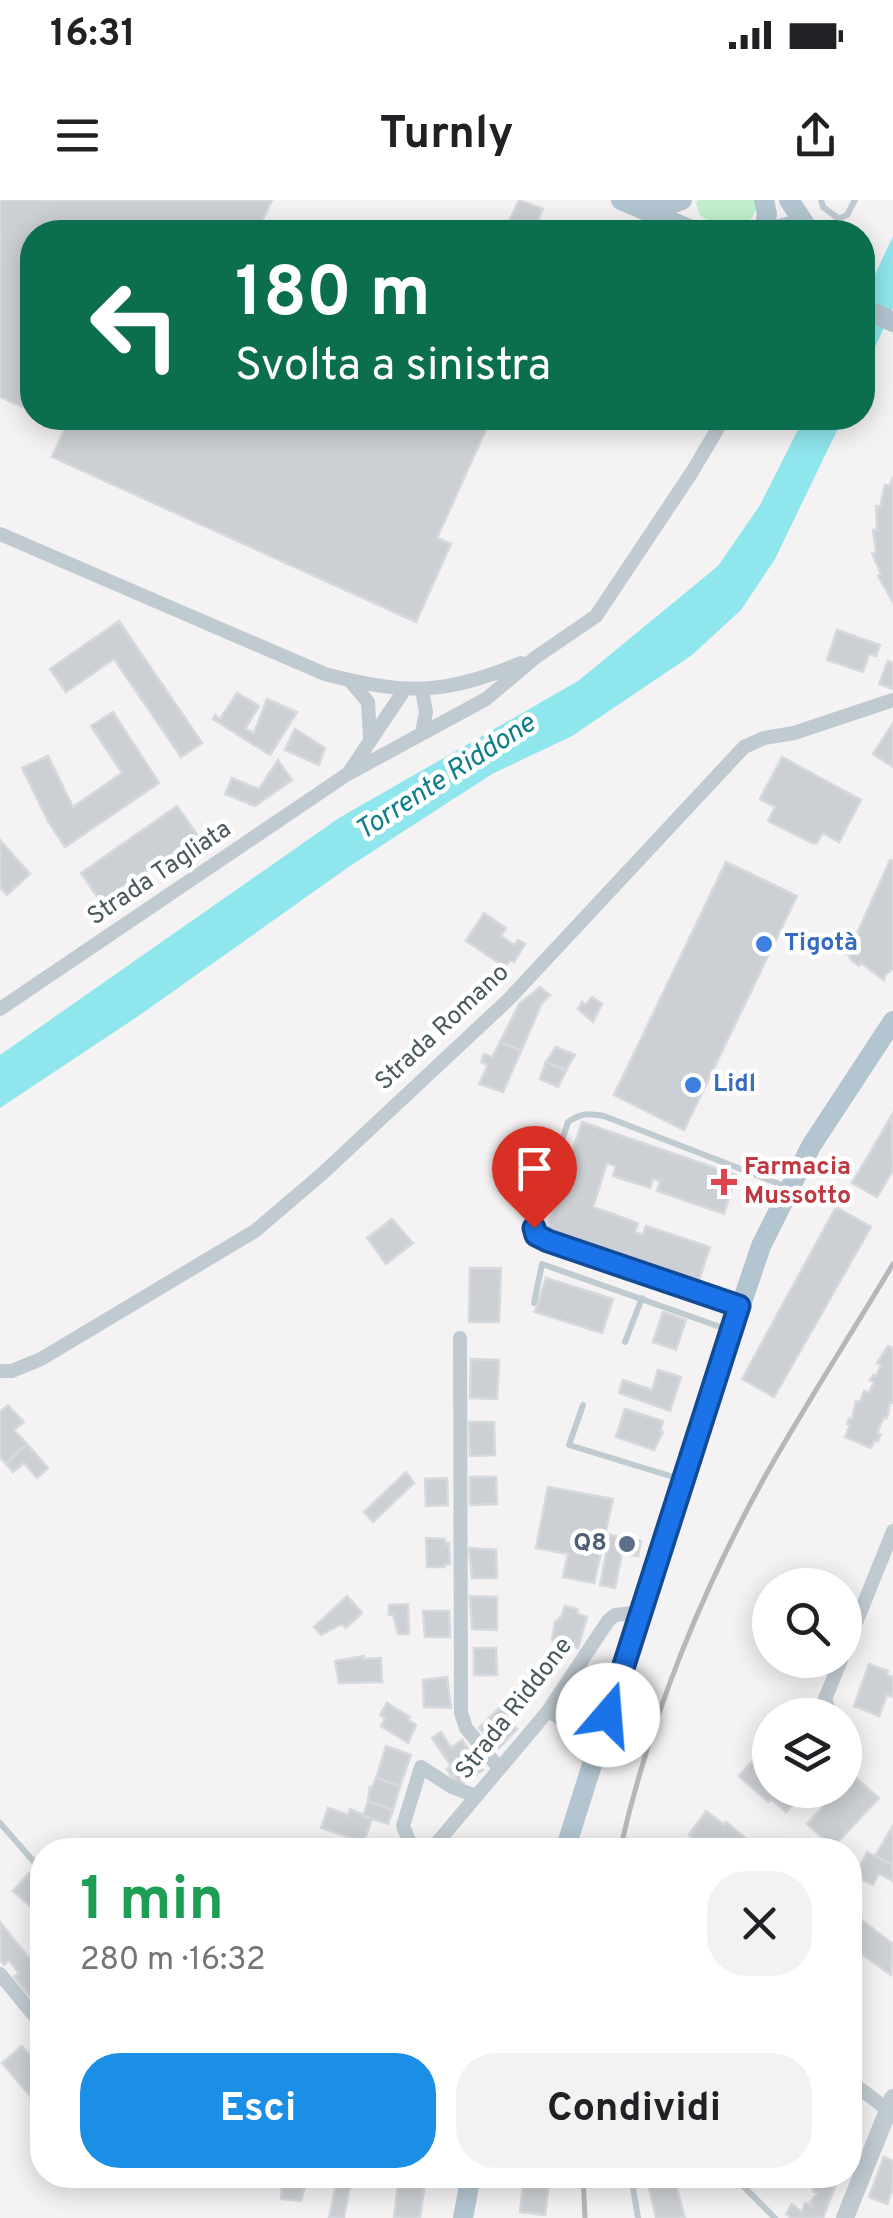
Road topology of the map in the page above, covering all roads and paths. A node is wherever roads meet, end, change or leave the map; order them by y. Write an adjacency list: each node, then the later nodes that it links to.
1 (620, 200): 6 (main road)
2 (653, 200): 3 (main road)
3 (682, 200)
4 (821, 200): 5 (lane)
5 (856, 200)
6 (668, 220)
7 (717, 430): 9 (street, Strada Tagliata)
8 (0, 534): 10 (street, Strada Tagliata)
9 (536, 657): 12 (street, Strada Tagliata); 14 (street, Strada Tagliata)
10 (350, 680): 11 (street, Strada Tagliata); 15 (street)
11 (406, 689): 12 (street, Strada Tagliata); 15 (street, Strada Tagliata)
12 (422, 690): 14 (street)
13 (893, 700): 26 (street, Strada Romano)
14 (422, 732): 16 (street, Strada Tagliata)
15 (370, 743): 16 (street, Strada Tagliata)
16 (346, 775): 17 (street, Strada Tagliata)
17 (0, 1010)
18 (893, 1021): 19 (main road)
19 (788, 1187): 22 (main road); 22 (lane)
20 (642, 1298): 21 (lane); 23 (lane); 25 (lane)
21 (534, 1303)
22 (739, 1306): 23 (main road)
23 (730, 1331): 28 (main road)
24 (460, 1338): 34 (street)
25 (625, 1342)
26 (0, 1372)
27 (583, 1405): 28 (lane)
28 (682, 1480): 31 (main road)
29 (893, 1531): 30 (street)
30 (862, 1608)
31 (642, 1612): 32 (street, Strada Riddone); 33 (main road)
32 (548, 1711): 33 (street); 34 (street, Strada Riddone)
33 (599, 1741): 39 (main road)
34 (499, 1768): 35 (street, Strada Riddone)
35 (476, 1796): 37 (street); 38 (street, Strada Riddone)
36 (0, 1823): 40 (lane)
37 (408, 1838)
38 (440, 1838)
39 (569, 1838)
40 (30, 1858)
41 (0, 1974): 42 (street)
42 (30, 2010)
43 (862, 2088): 44 (street)
44 (890, 2104): 45 (street)
45 (862, 2175)
46 (469, 2188): 50 (main road)
47 (632, 2188): 51 (lane)
48 (745, 2188): 52 (lane)
49 (857, 2188): 53 (street)
50 (463, 2218)
51 (638, 2218)
52 (775, 2218)
53 (845, 2218)

